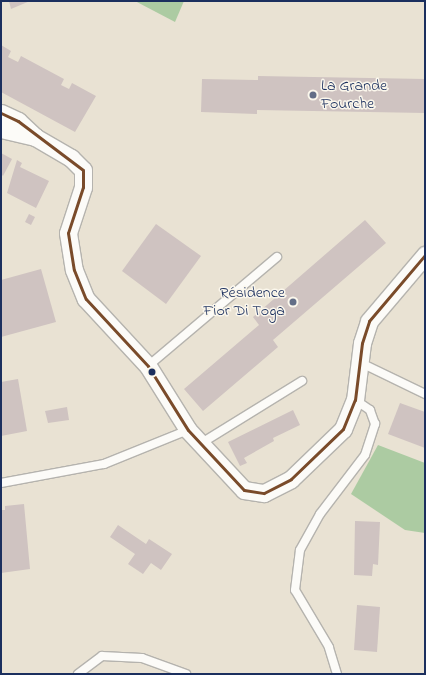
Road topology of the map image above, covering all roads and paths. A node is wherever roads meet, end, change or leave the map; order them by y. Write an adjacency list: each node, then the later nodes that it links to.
1 (1, 113): 3 (street)
2 (1, 130): 3 (street)
3 (35, 137): 7 (street)
4 (425, 256): 6 (street)
5 (276, 258): 7 (lane)
6 (361, 363): 9 (lane); 10 (street)
7 (148, 366): 11 (street)
8 (302, 381): 12 (lane)
9 (425, 394)
10 (355, 400): 12 (street); 16 (lane)
11 (188, 430): 12 (street); 13 (lane)
12 (200, 444)
13 (1, 483)
14 (78, 674): 15 (lane)
15 (186, 674)
16 (337, 674)

